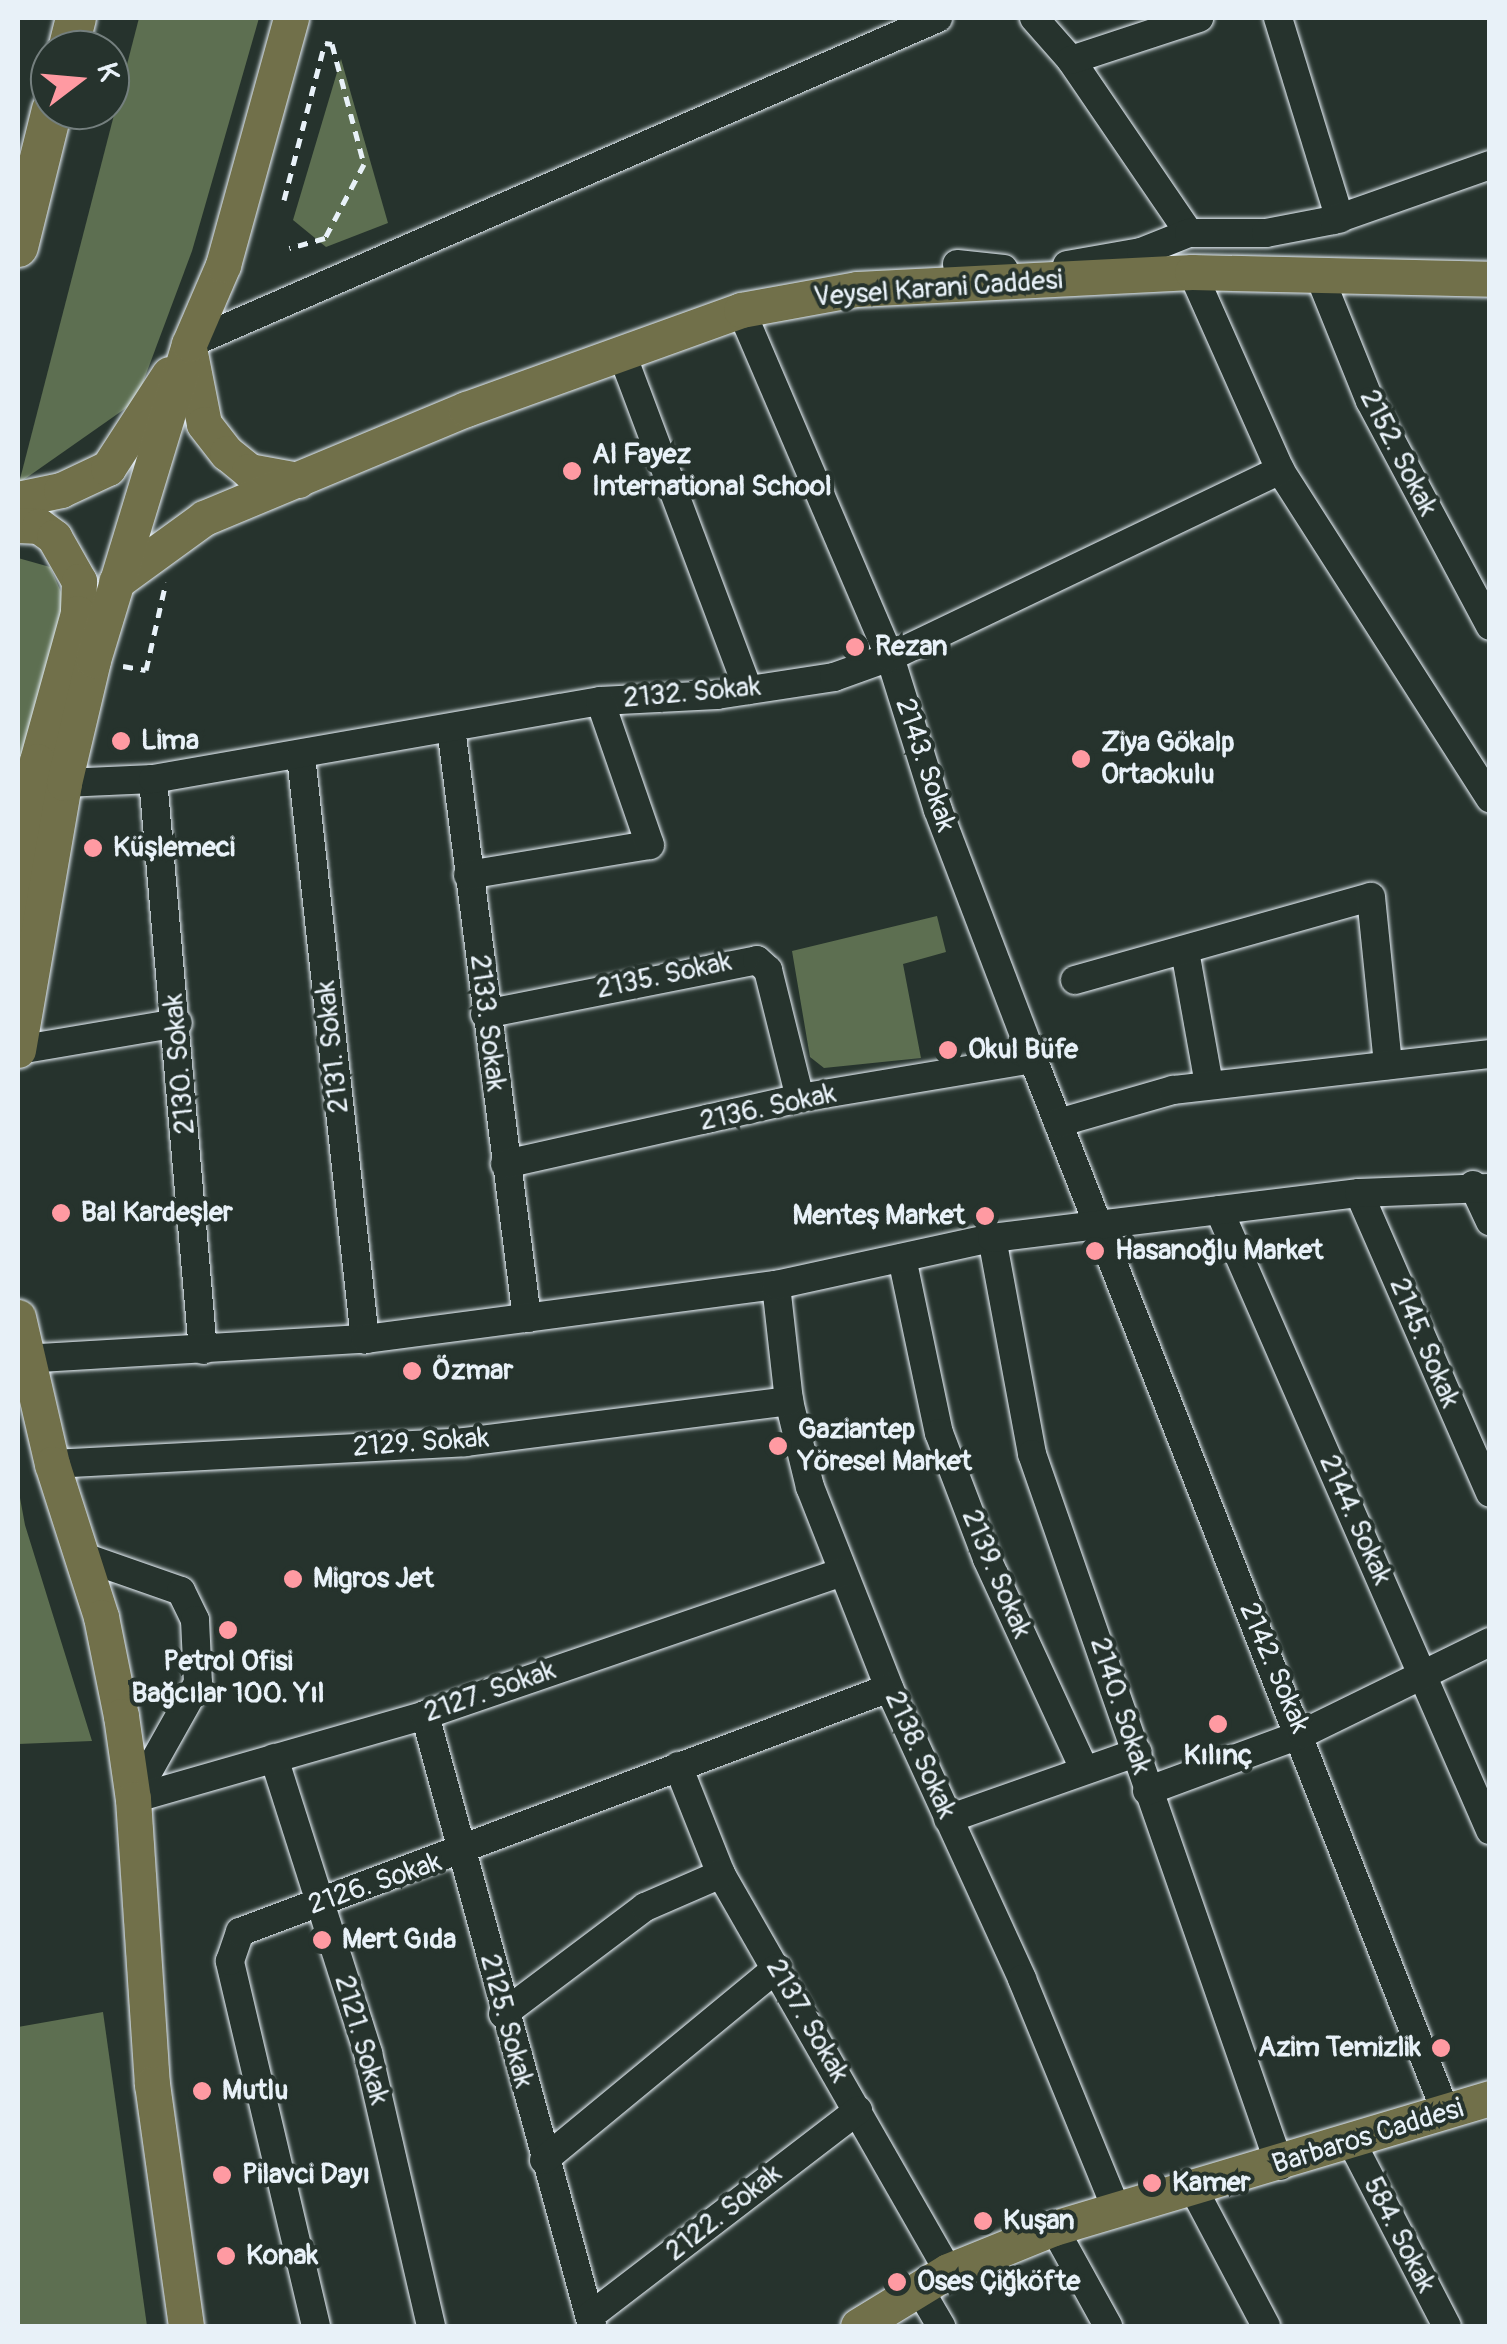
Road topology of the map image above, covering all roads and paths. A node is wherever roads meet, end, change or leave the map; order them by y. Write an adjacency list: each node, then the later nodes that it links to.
1 (291, 18): 19 (main road)
2 (938, 18): 19 (street)
3 (1034, 18): 6 (street)
4 (1199, 18): 6 (street)
5 (1278, 18): 10 (street)
6 (1072, 60): 11 (street)
7 (47, 130): 12 (highway)
8 (1490, 165): 10 (street)
9 (284, 200): 13 (path)
10 (1340, 218): 11 (street)
11 (1189, 232): 14 (street)
12 (18, 247)
13 (289, 248)
14 (957, 264)
15 (1192, 272): 16 (main road, Veysel Karani Caddesi); 18 (main road, Veysel Karani Caddesi); 21 (street)
16 (1319, 276): 17 (main road, Veysel Karani Caddesi); 27 (street, 2152. Sokak)
17 (1490, 279)
18 (741, 310): 20 (main road, Veysel Karani Caddesi); 28 (street, 2143. Sokak)
19 (189, 344): 22 (main road); 23 (main road); 26 (main road)
20 (622, 354): 22 (main road, Veysel Karani Caddesi); 30 (street)
21 (1280, 470): 28 (street, 2132. Sokak); 36 (street)
22 (299, 480): 26 (main road, Veysel Karani Caddesi)
23 (18, 499)
24 (18, 525): 42 (main road)
25 (170, 565): 29 (path)
26 (116, 582): 29 (main road)
27 (1490, 626)
28 (890, 657): 30 (street, 2132. Sokak); 44 (street, 2143. Sokak)
29 (93, 660): 35 (main road)
30 (748, 690): 31 (street, 2132. Sokak)
31 (600, 701): 32 (street, 2132. Sokak); 37 (street)
32 (451, 728): 33 (street, 2132. Sokak); 37 (street, 2133. Sokak)
33 (300, 756): 34 (street, 2132. Sokak); 61 (street, 2131. Sokak)
34 (153, 779): 35 (street, 2132. Sokak); 41 (street, 2130. Sokak)
35 (64, 783): 42 (main road)
36 (1490, 799)
37 (468, 875): 40 (street, 2133. Sokak)
38 (1185, 951): 39 (street); 46 (street); 47 (street)
39 (1075, 980)
40 (486, 1014): 48 (street, 2135. Sokak); 50 (street, 2133. Sokak)
41 (178, 1022): 42 (street); 62 (street, 2130. Sokak)
42 (18, 1050): 45 (main road)
43 (1490, 1054): 46 (street)
44 (1032, 1059): 48 (street, 2136. Sokak); 49 (street, 2143. Sokak)
45 (18, 1060)
46 (1388, 1065): 47 (street)
47 (1210, 1084): 49 (street)
48 (800, 1098): 50 (street, 2136. Sokak)
49 (1058, 1124): 55 (street, 2143. Sokak)
50 (505, 1164): 60 (street, 2133. Sokak)
51 (1481, 1187): 52 (street); 54 (street)
52 (1359, 1192): 53 (street); 66 (street, 2145. Sokak)
53 (1219, 1210): 55 (street); 70 (street, 2144. Sokak)
54 (1490, 1221)
55 (1098, 1224): 56 (street); 73 (street, 2142. Sokak)
56 (992, 1238): 57 (street); 74 (street, 2140. Sokak)
57 (902, 1258): 58 (street); 77 (street, 2139. Sokak)
58 (776, 1286): 60 (street); 64 (street, 2138. Sokak)
59 (18, 1317): 63 (main road)
60 (527, 1318): 61 (street)
61 (365, 1339): 62 (street)
62 (202, 1350): 63 (street)
63 (24, 1360): 65 (main road)
64 (789, 1402): 65 (street, 2129. Sokak); 68 (street, 2138. Sokak)
65 (52, 1464): 67 (main road)
66 (1490, 1493)
67 (81, 1556): 79 (main road); 79 (street)
68 (842, 1572): 71 (street, 2138. Sokak); 72 (street, 2127. Sokak)
69 (1490, 1642): 70 (street)
70 (1423, 1675): 73 (street); 81 (street, 2144. Sokak)
71 (889, 1688): 76 (street, 2126. Sokak); 80 (street, 2138. Sokak)
72 (425, 1715): 75 (street, 2127. Sokak); 82 (street, 2125. Sokak)
73 (1302, 1734): 78 (street); 87 (street, 2142. Sokak)
74 (1138, 1752): 77 (street); 78 (street, 2140. Sokak)
75 (274, 1758): 79 (street, 2127. Sokak); 84 (street, 2121. Sokak)
76 (678, 1766): 82 (street, 2126. Sokak); 83 (street, 2137. Sokak)
77 (1083, 1767): 80 (street)
78 (1148, 1791): 91 (street, 2140. Sokak)
79 (133, 1799): 97 (main road)
80 (948, 1818): 93 (street, 2138. Sokak)
81 (1490, 1830)
82 (460, 1854): 84 (street, 2126. Sokak); 86 (street, 2125. Sokak)
83 (721, 1874): 85 (street, 2137. Sokak); 86 (street)
84 (319, 1903): 98 (street, 2126. Sokak); 99 (street, 2121. Sokak)
85 (777, 1968): 88 (street, 2137. Sokak); 90 (street)
86 (503, 2014): 90 (street, 2125. Sokak)
87 (1476, 2109): 89 (main road, Barbaros Caddesi)
88 (858, 2110): 95 (street, 2137. Sokak); 96 (street, 2122. Sokak)
89 (1352, 2143): 91 (main road, Barbaros Caddesi); 104 (street, 584. Sokak)
90 (544, 2160): 96 (street, 2125. Sokak)
91 (1280, 2166): 92 (main road, Barbaros Caddesi)
92 (1192, 2188): 93 (main road, Barbaros Caddesi); 103 (street)
93 (1116, 2208): 94 (main road, Barbaros Caddesi)
94 (1054, 2228): 95 (main road, Barbaros Caddesi); 102 (street)
95 (934, 2281): 100 (main road, Barbaros Caddesi); 101 (street, 2137. Sokak)
96 (591, 2321)
97 (186, 2326)
98 (316, 2326)
99 (431, 2326)
100 (858, 2326)
101 (940, 2326)
102 (1108, 2326)
103 (1266, 2326)
104 (1447, 2326)

